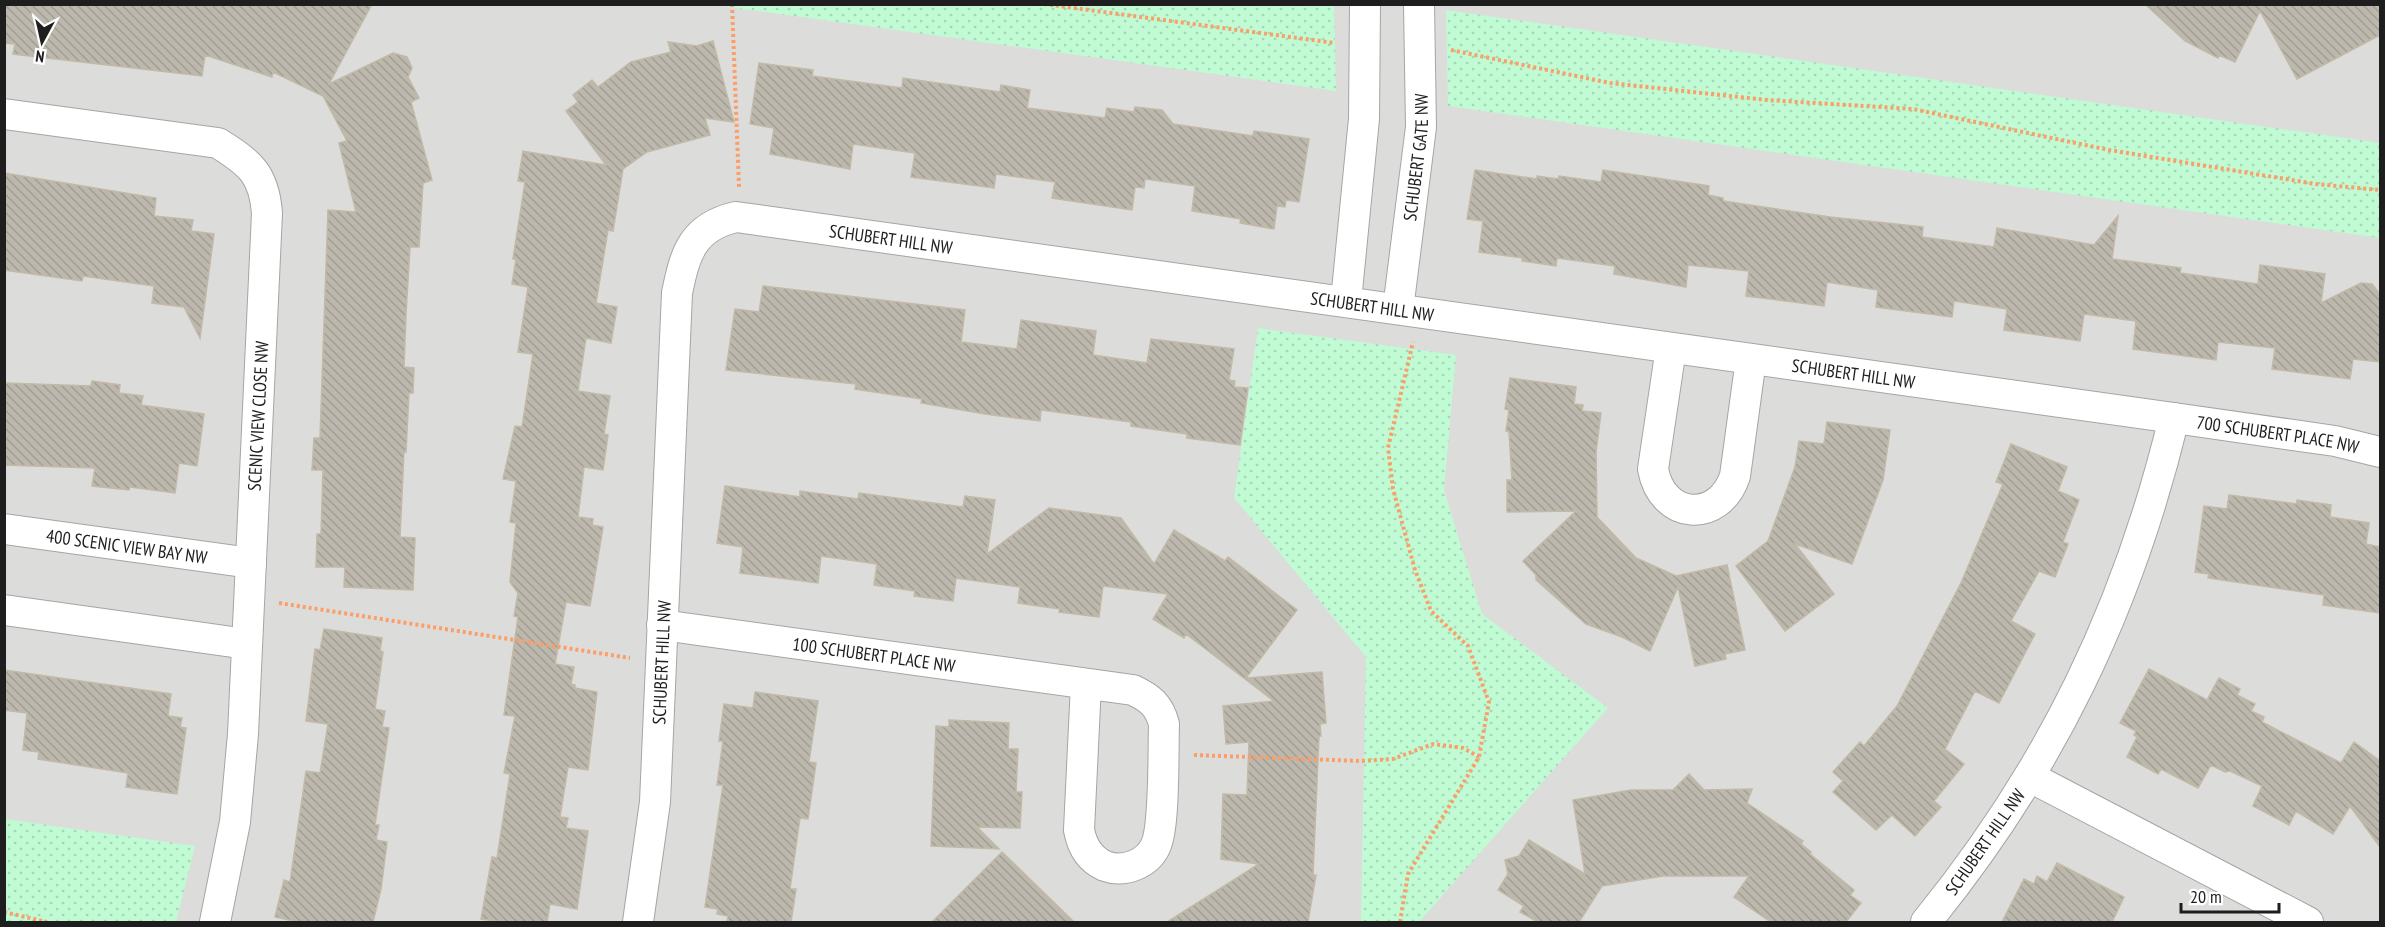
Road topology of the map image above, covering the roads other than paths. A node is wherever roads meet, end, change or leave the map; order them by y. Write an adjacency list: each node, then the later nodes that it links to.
1 (1365, 4): 4 (street)
2 (1419, 4): 5 (street, SCHUBERT GATE NW)
3 (4, 114): 11 (street, SCENIC VIEW CLOSE NW)
4 (1346, 301): 5 (street, SCHUBERT HILL NW); 13 (street, SCHUBERT HILL NW)
5 (1408, 310): 6 (street, SCHUBERT HILL NW)
6 (1671, 348): 7 (street, SCHUBERT HILL NW); 7 (street)
7 (1751, 359): 8 (street, SCHUBERT HILL NW)
8 (2174, 418): 9 (street, 700 SCHUBERT PLACE NW); 16 (street, SCHUBERT HILL NW)
9 (2380, 452)
10 (4, 529): 11 (street, 400 SCENIC VIEW BAY NW)
11 (251, 563): 14 (street, SCENIC VIEW CLOSE NW)
12 (4, 610): 14 (street)
13 (662, 625): 15 (street, 100 SCHUBERT PLACE NW); 18 (street, SCHUBERT HILL NW)
14 (247, 644): 17 (street, SCENIC VIEW CLOSE NW)
15 (1086, 684): 15 (street, 100 SCHUBERT PLACE NW)
16 (2030, 777): 19 (street, SCHUBERT HILL NW); 20 (street)
17 (215, 922)
18 (638, 922)
19 (1926, 922)
20 (2308, 922)

